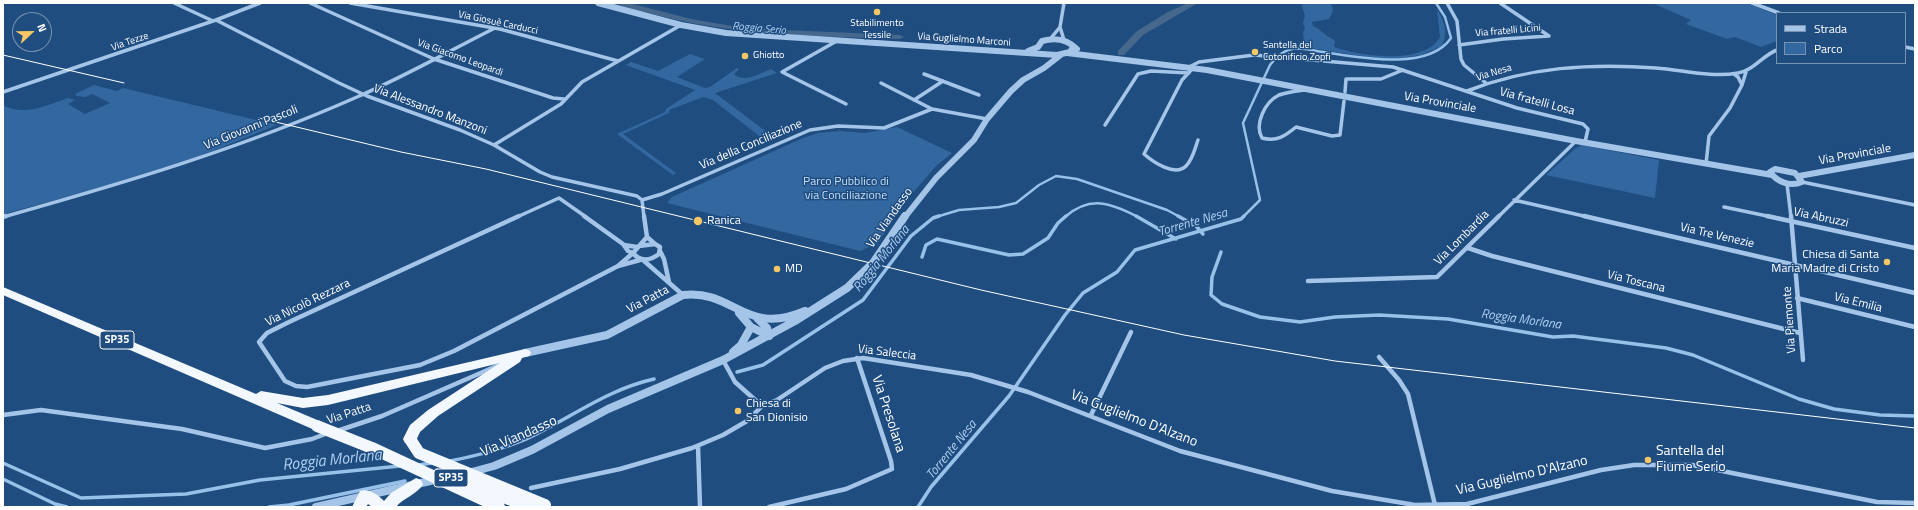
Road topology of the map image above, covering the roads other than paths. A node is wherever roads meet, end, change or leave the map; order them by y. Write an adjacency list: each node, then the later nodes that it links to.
1 (174, 3): 11 (street, Via Alessandro Manzoni)
2 (260, 3): 11 (street, Via Tezze)
3 (310, 3): 27 (street, Via Giacomo Leopardi)
4 (350, 3): 14 (street, Via Giosuè Carducci)
5 (598, 3): 12 (street, Via Guglielmo Marconi)
6 (1064, 3): 13 (street)
7 (1447, 3): 18 (street, Via fratelli Licini)
8 (1500, 3): 18 (street, Via fratelli Licini)
9 (1752, 3): 10 (street)
10 (1776, 12)
11 (215, 21): 41 (street, Via Tezze); 43 (street, Via Alessandro Manzoni)
12 (681, 24): 17 (street, Via Guglielmo Marconi); 28 (street)
13 (1060, 26): 15 (street); 16 (street)
14 (495, 28): 27 (street, Via Giovanni Pascoli); 28 (street, Via Giosuè Carducci)
15 (1051, 38): 16 (street); 19 (street, Via Guglielmo Marconi)
16 (1064, 40): 20 (street)
17 (835, 42): 22 (street, Via Guglielmo Marconi); 48 (street)
18 (1459, 46): 37 (street, Via fratelli Licini)
19 (1038, 47): 22 (street, Via Guglielmo Marconi); 23 (street)
20 (1073, 47): 25 (street); 26 (street, Via Provinciale)
21 (1776, 50): 32 (street)
22 (1022, 53): 23 (street, Via Guglielmo Marconi)
23 (1045, 53): 24 (street, Via Guglielmo Marconi)
24 (1052, 54): 25 (street, Via Guglielmo Marconi); 29 (street)
25 (1065, 54): 26 (street, Via Provinciale); 29 (street, Via Viandasso)
26 (1103, 57): 30 (street, Via Provinciale)
27 (434, 59): 43 (street, Via Giovanni Pascoli); 45 (street, Via Giacomo Leopardi)
28 (618, 61): 45 (street)
29 (1053, 62): 50 (street, Via Viandasso)
30 (1191, 69): 31 (street, Via Nesa); 39 (street, Via Provinciale); 51 (street); 52 (street)
31 (1403, 70): 40 (street, Via Nesa); 42 (street)
32 (1746, 72): 34 (street, Via Nesa); 38 (street)
33 (924, 74): 35 (street)
34 (1734, 74): 37 (street, Via Nesa); 38 (street)
35 (943, 81): 44 (street); 46 (street)
36 (881, 83): 46 (street)
37 (1486, 83): 40 (street, Via Nesa)
38 (1742, 85): 57 (street)
39 (1306, 89): 47 (street); 53 (street, Via Provinciale)
40 (1467, 91): 54 (street, Via fratelli Losa)
41 (3, 92)
42 (1345, 92)
43 (364, 94): 55 (street, Via Alessandro Manzoni); 65 (street, Via Giovanni Pascoli)
44 (979, 95)
45 (564, 99): 55 (street)
46 (914, 100): 49 (street)
47 (1344, 101)
48 (846, 104)
49 (932, 109): 50 (street); 61 (street, Via della Conciliazione)
50 (987, 119): 84 (street, Via Viandasso)
51 (1106, 125)
52 (1198, 140)
53 (1576, 141): 54 (street, Via Provinciale); 62 (street, Via Lombardia)
54 (1585, 142): 57 (street, Via Provinciale)
55 (494, 145): 61 (street, Via Alessandro Manzoni)
56 (1915, 155): 59 (street, Via Provinciale)
57 (1706, 165): 58 (street, Via Provinciale)
58 (1772, 175): 59 (street); 60 (street)
59 (1801, 179): 60 (street, Via Provinciale); 63 (street)
60 (1787, 184): 66 (street, Via Piemonte)
61 (642, 200): 67 (street)
62 (1514, 200): 71 (street, Via Lombardia); 76 (street, Via Tre Venezie)
63 (1915, 205)
64 (1724, 207): 66 (street, Via Abruzzi)
65 (3, 217)
66 (1790, 222): 72 (street, Via Abruzzi); 76 (street, Via Piemonte)
67 (647, 237): 69 (street); 70 (street)
68 (623, 244): 70 (street, Via Nicolò Rezzara); 74 (street, Via Nicolò Rezzara); 77 (street, Via Nicolò Rezzara)
69 (655, 244): 70 (street, Via Nicolò Rezzara); 73 (street)
70 (638, 247): 74 (street)
71 (1468, 248): 78 (street, Via Lombardia); 90 (street, Via Toscana)
72 (1915, 248)
73 (660, 251): 75 (street, Via Nicolò Rezzara); 79 (street)
74 (633, 253): 75 (street); 77 (street, Via Nicolò Rezzara)
75 (641, 260): 77 (street, Via Nicolò Rezzara); 79 (street)
76 (1796, 265): 81 (street, Via Tre Venezie); 83 (street, Via Piemonte)
77 (618, 266)
78 (1308, 281)
79 (669, 282): 82 (street)
80 (3, 291): 97 (highway, SP35)
81 (1915, 293)
82 (682, 295): 85 (street); 92 (street, Via Patta)
83 (1797, 298): 88 (street, Via Emilia); 90 (street, Via Piemonte)
84 (830, 299): 86 (street); 91 (street, Via Viandasso)
85 (734, 309): 86 (street); 87 (street)
86 (757, 318): 91 (street)
87 (751, 327): 91 (street); 95 (street)
88 (1915, 327)
89 (1131, 332): 101 (street)
90 (1800, 333): 96 (street, Via Piemonte)
91 (769, 336): 95 (street, Via Viandasso)
92 (525, 353): 97 (highway); 100 (street, Via Patta); 109 (highway, bridge)
93 (1379, 357): 108 (street)
94 (857, 358): 98 (street, Via Saleccia); 99 (street, Via Saleccia); 116 (street, Via Presolana)
95 (723, 360): 99 (street); 104 (street, Via Viandasso)
96 (1803, 360)
97 (231, 389): 103 (highway, SP35, bridge)
98 (1028, 392): 101 (street, Via Guglielmo D'Alzano)
99 (762, 406): 102 (street)
100 (3, 415)
101 (1091, 415): 108 (street, Via Guglielmo D'Alzano)
102 (698, 446): 105 (street); 115 (street)
103 (372, 448): 113 (highway, bridge); 114 (highway, SP35, bridge)
104 (416, 484): 106 (street, Via Viandasso); 112 (highway)
105 (531, 488)
106 (362, 501): 110 (street, Via Viandasso); 111 (highway)
107 (1915, 502): 108 (street, Via Guglielmo D'Alzano)
108 (1435, 505)
109 (546, 506)
110 (316, 507)
111 (380, 507)
112 (386, 507)
113 (499, 507)
114 (530, 507)
115 (700, 507)
116 (769, 507)

